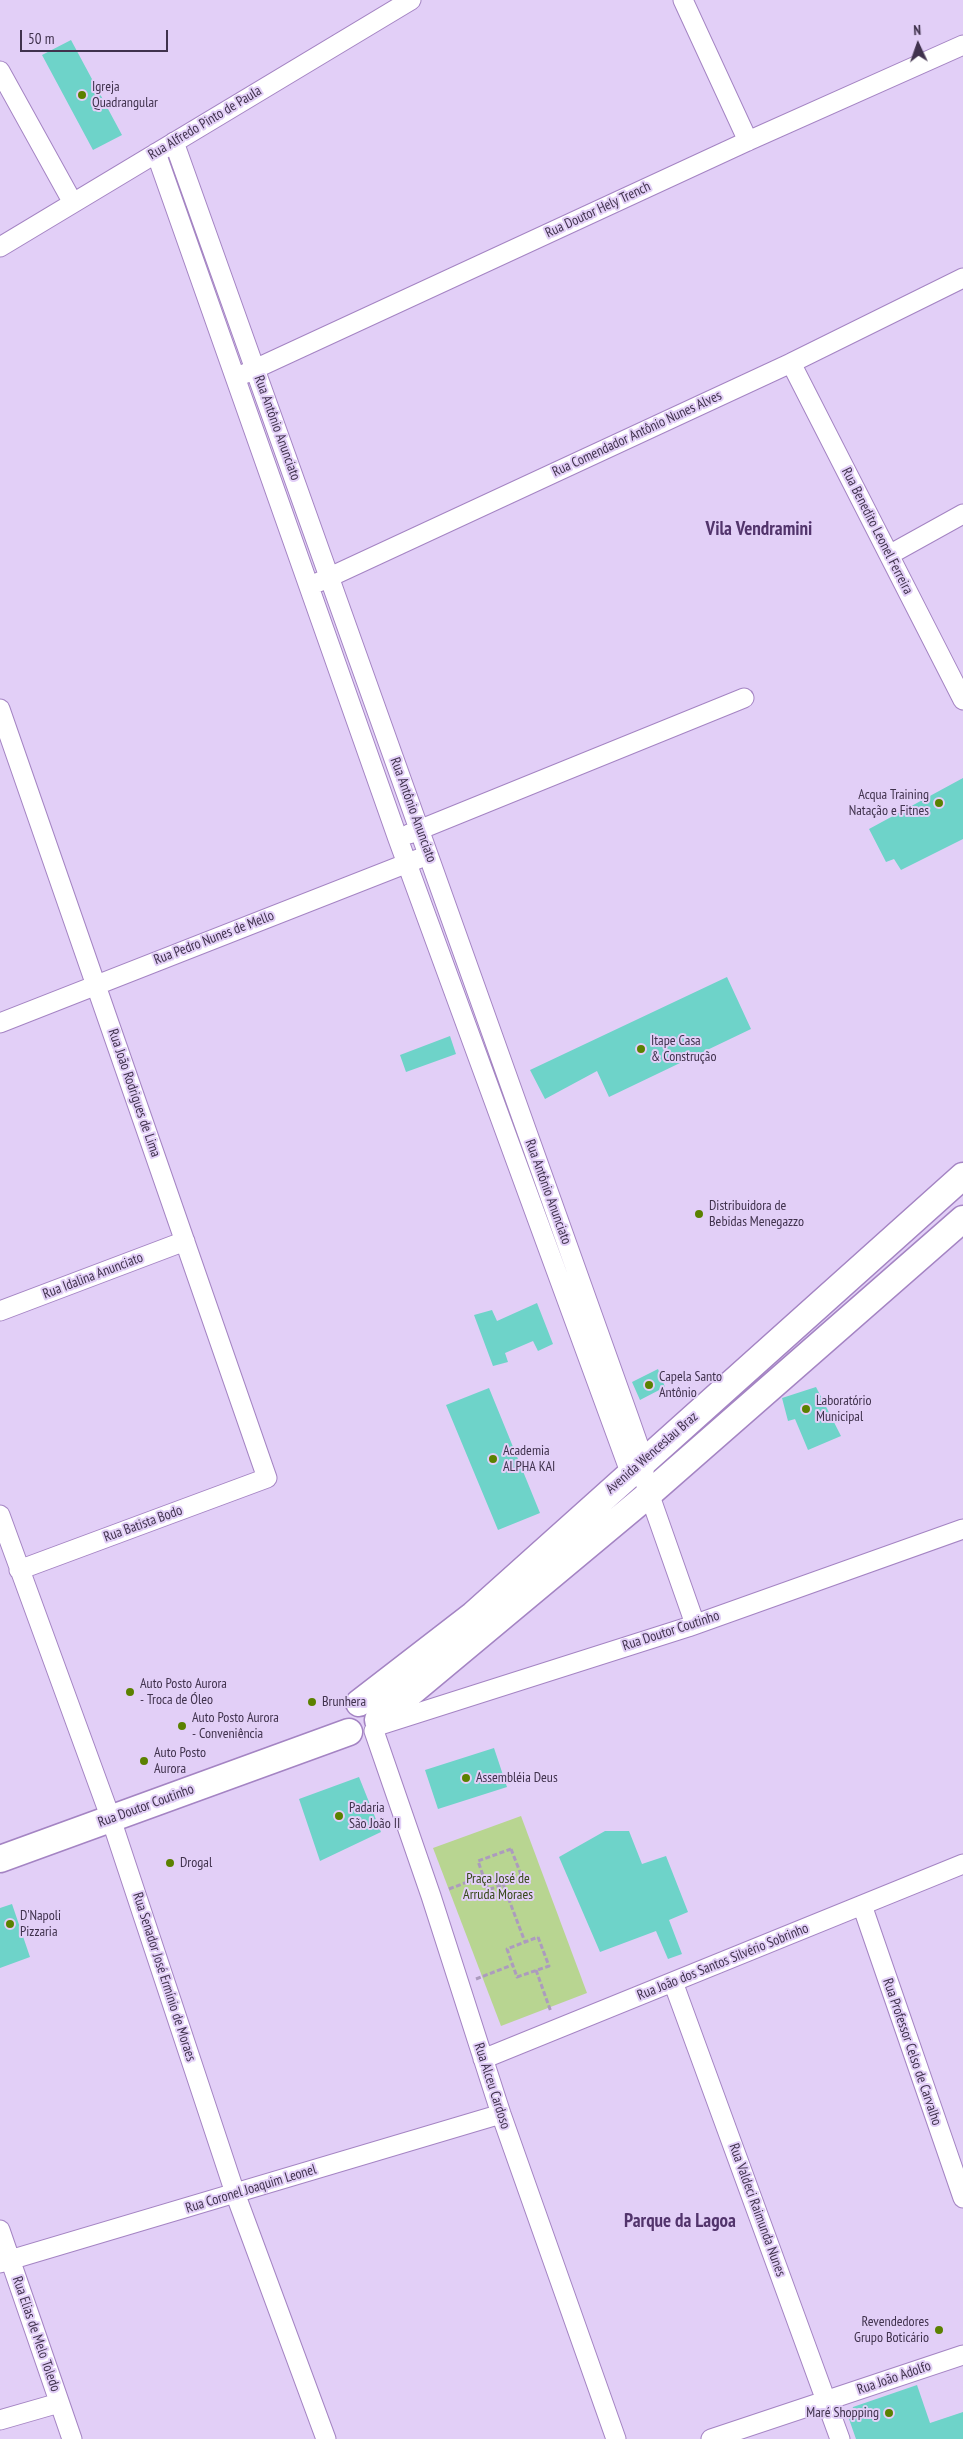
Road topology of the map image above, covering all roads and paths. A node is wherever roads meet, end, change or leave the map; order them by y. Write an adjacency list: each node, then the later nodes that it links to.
1 (411, 0): 6 (street, Rua Alfredo Pinto de Paula)
2 (682, 0): 5 (street)
3 (963, 45): 5 (street, Rua Doutor Hely Trench)
4 (0, 70): 8 (street)
5 (748, 141): 12 (street, Rua Doutor Hely Trench)
6 (174, 142): 7 (street, Rua Alfredo Pinto de Paula); 12 (street, Rua Antônio Anunciato)
7 (156, 153): 8 (street, Rua Alfredo Pinto de Paula); 13 (street, Rua Antônio Anunciato)
8 (73, 203): 9 (street, Rua Alfredo Pinto de Paula)
9 (0, 246)
10 (963, 278): 11 (street, Rua Comendador Antônio Nunes Alves)
11 (791, 362): 17 (street, Rua Benedito Leonel Ferreira); 18 (street, Rua Comendador Antônio Nunes Alves)
12 (256, 369): 13 (street, Rua Doutor Hely Trench); 15 (street, Rua Antônio Anunciato)
13 (234, 378): 16 (street, Rua Antônio Anunciato)
14 (963, 514): 17 (street)
15 (308, 516): 16 (street); 18 (street, Rua Antônio Anunciato)
16 (286, 524): 19 (street, Rua Antônio Anunciato)
17 (889, 555): 21 (street, Rua Benedito Leonel Ferreira)
18 (330, 577): 19 (street, Rua Comendador Antônio Nunes Alves); 23 (street, Rua Antônio Anunciato)
19 (308, 587): 24 (street, Rua Antônio Anunciato)
20 (744, 698): 23 (street)
21 (963, 700)
22 (0, 709): 27 (street, Rua João Rodrigues de Lima)
23 (420, 830): 24 (street); 25 (street, Rua Antônio Anunciato)
24 (398, 839): 26 (street, Rua Antônio Anunciato)
25 (428, 854): 26 (street, Rua Pedro Nunes de Mello); 29 (street, Rua Antônio Anunciato)
26 (408, 862): 27 (street, Rua Pedro Nunes de Mello); 30 (street, Rua Antônio Anunciato)
27 (96, 984): 28 (street, Rua Pedro Nunes de Mello); 33 (street, Rua João Rodrigues de Lima)
28 (0, 1023)
29 (515, 1099): 30 (street); 34 (street, Rua Antônio Anunciato)
30 (496, 1107): 34 (street, Rua Antônio Anunciato)
31 (963, 1176): 35 (main road, Avenida Wenceslau Braz)
32 (963, 1219): 37 (main road, Avenida Wenceslau Braz)
33 (185, 1240): 36 (street, Rua Idalina Anunciato); 39 (street, Rua João Rodrigues de Lima)
34 (569, 1278): 38 (street, Rua Antônio Anunciato)
35 (824, 1300): 37 (main road); 38 (main road, Avenida Wenceslau Braz)
36 (0, 1311)
37 (844, 1323): 38 (main road, Avenida Wenceslau Braz)
38 (642, 1476): 43 (street, Rua Antônio Anunciato); 44 (main road, Avenida Wenceslau Braz); 45 (main road, Avenida Wenceslau Braz)
39 (267, 1478): 42 (street, Rua Batista Bodo)
40 (0, 1516): 42 (street, Rua Senador José Ermínio de Moraes)
41 (963, 1529): 43 (street, Rua Doutor Coutinho)
42 (19, 1570): 47 (street, Rua Senador José Ermínio de Moraes)
43 (695, 1624): 45 (street, Rua Doutor Coutinho)
44 (359, 1703): 45 (main road); 46 (main road)
45 (377, 1726): 46 (main road); 52 (street, Rua Alceu Cardoso)
46 (349, 1732): 47 (main road, Rua Doutor Coutinho)
47 (111, 1819): 48 (main road, Rua Doutor Coutinho); 62 (street, Rua Senador José Ermínio de Moraes)
48 (0, 1859)
49 (963, 1864): 53 (street, Rua João dos Santos Silvério Sobrinho)
50 (483, 1876): 51 (path); 51 (path); 52 (path)
51 (502, 1884): 54 (path)
52 (431, 1896): 58 (street, Rua Alceu Cardoso)
53 (862, 1905): 57 (street, Rua João dos Santos Silvério Sobrinho); 63 (street, Rua Professor Celso de Carvalho)
54 (525, 1942): 55 (path); 56 (path)
55 (512, 1965): 56 (path); 58 (path)
56 (536, 1970): 59 (path)
57 (673, 1982): 59 (street, Rua João dos Santos Silvério Sobrinho); 67 (street, Rua Valdeci Raimunda Nunes)
58 (460, 1986): 60 (street, Rua Alceu Cardoso)
59 (557, 2029): 60 (street, Rua João dos Santos Silvério Sobrinho)
60 (483, 2059): 61 (street, Rua Alceu Cardoso)
61 (501, 2114): 62 (street, Rua Coronel Joaquim Leonel); 72 (street, Rua Alceu Cardoso)
62 (235, 2193): 65 (street, Rua Coronel Joaquim Leonel); 71 (street, Rua Senador José Ermínio de Moraes)
63 (963, 2198)
64 (0, 2230): 65 (street, Rua Elias de Melo Toledo)
65 (5, 2261): 68 (street, Rua Elias de Melo Toledo)
66 (963, 2355): 67 (street, Rua João Adolfo)
67 (827, 2402): 73 (street, Rua João Adolfo); 74 (street, Rua Valdeci Raimunda Nunes)
68 (59, 2403): 69 (street); 70 (street, Rua Elias de Melo Toledo)
69 (0, 2420)
70 (72, 2439)
71 (326, 2439)
72 (616, 2439)
73 (711, 2439)
74 (840, 2439)

